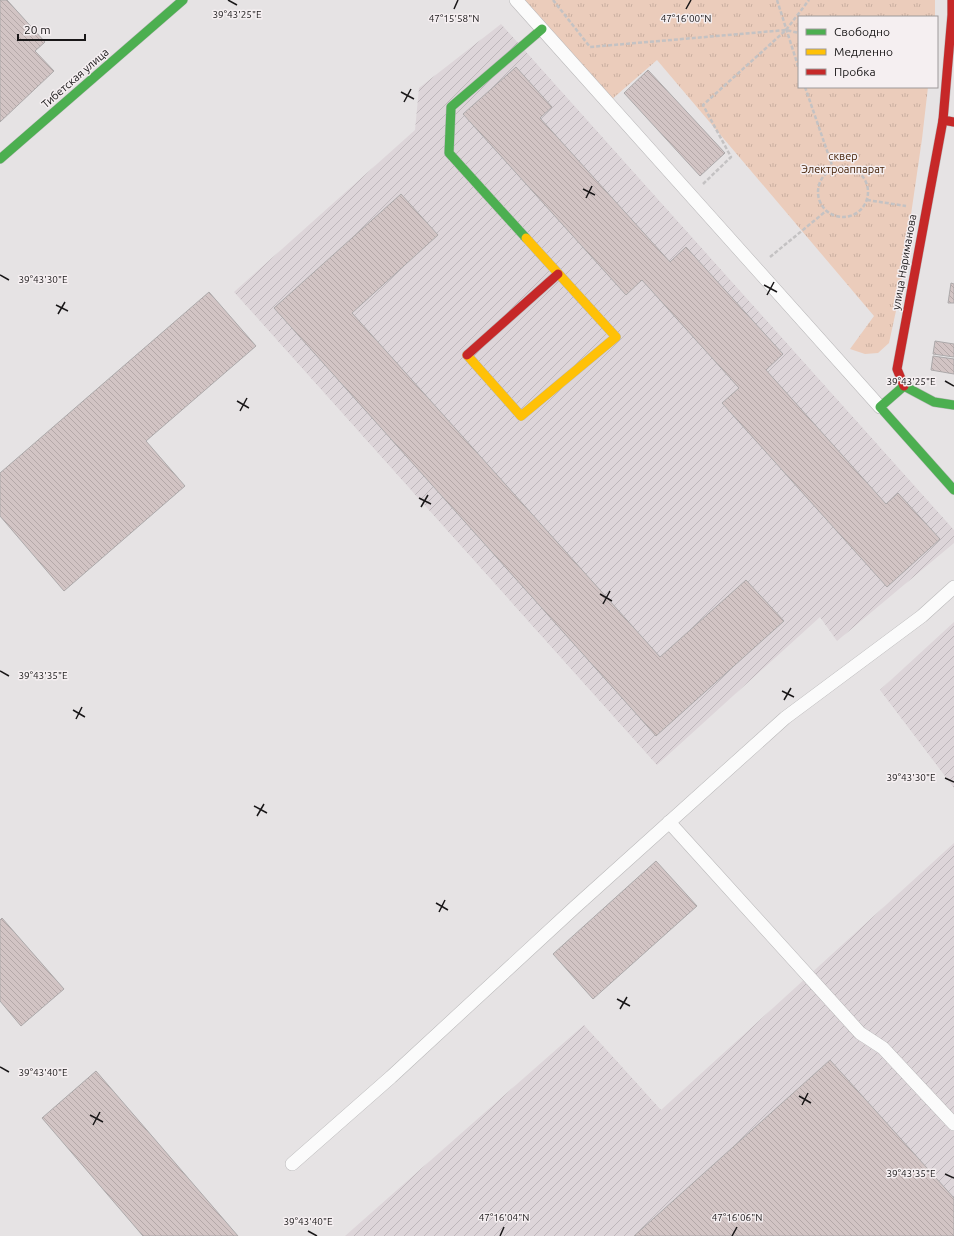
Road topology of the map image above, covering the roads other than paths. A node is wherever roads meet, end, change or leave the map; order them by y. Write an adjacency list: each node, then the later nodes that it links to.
1 (184, 0): 7 (street, Тибетская улица)
2 (516, 0): 4 (lane)
3 (952, 0): 5 (street, улица Нариманова)
4 (542, 29): 8 (street); 11 (lane)
5 (943, 120): 6 (street); 9 (street, улица Нариманова)
6 (954, 122)
7 (0, 159)
8 (558, 274): 8 (street)
9 (904, 386): 10 (street); 11 (street)
10 (954, 405)
11 (880, 407): 12 (street)
12 (954, 490)
13 (954, 587): 14 (lane)
14 (669, 822): 15 (lane); 16 (lane)
15 (954, 1124)
16 (292, 1164)

